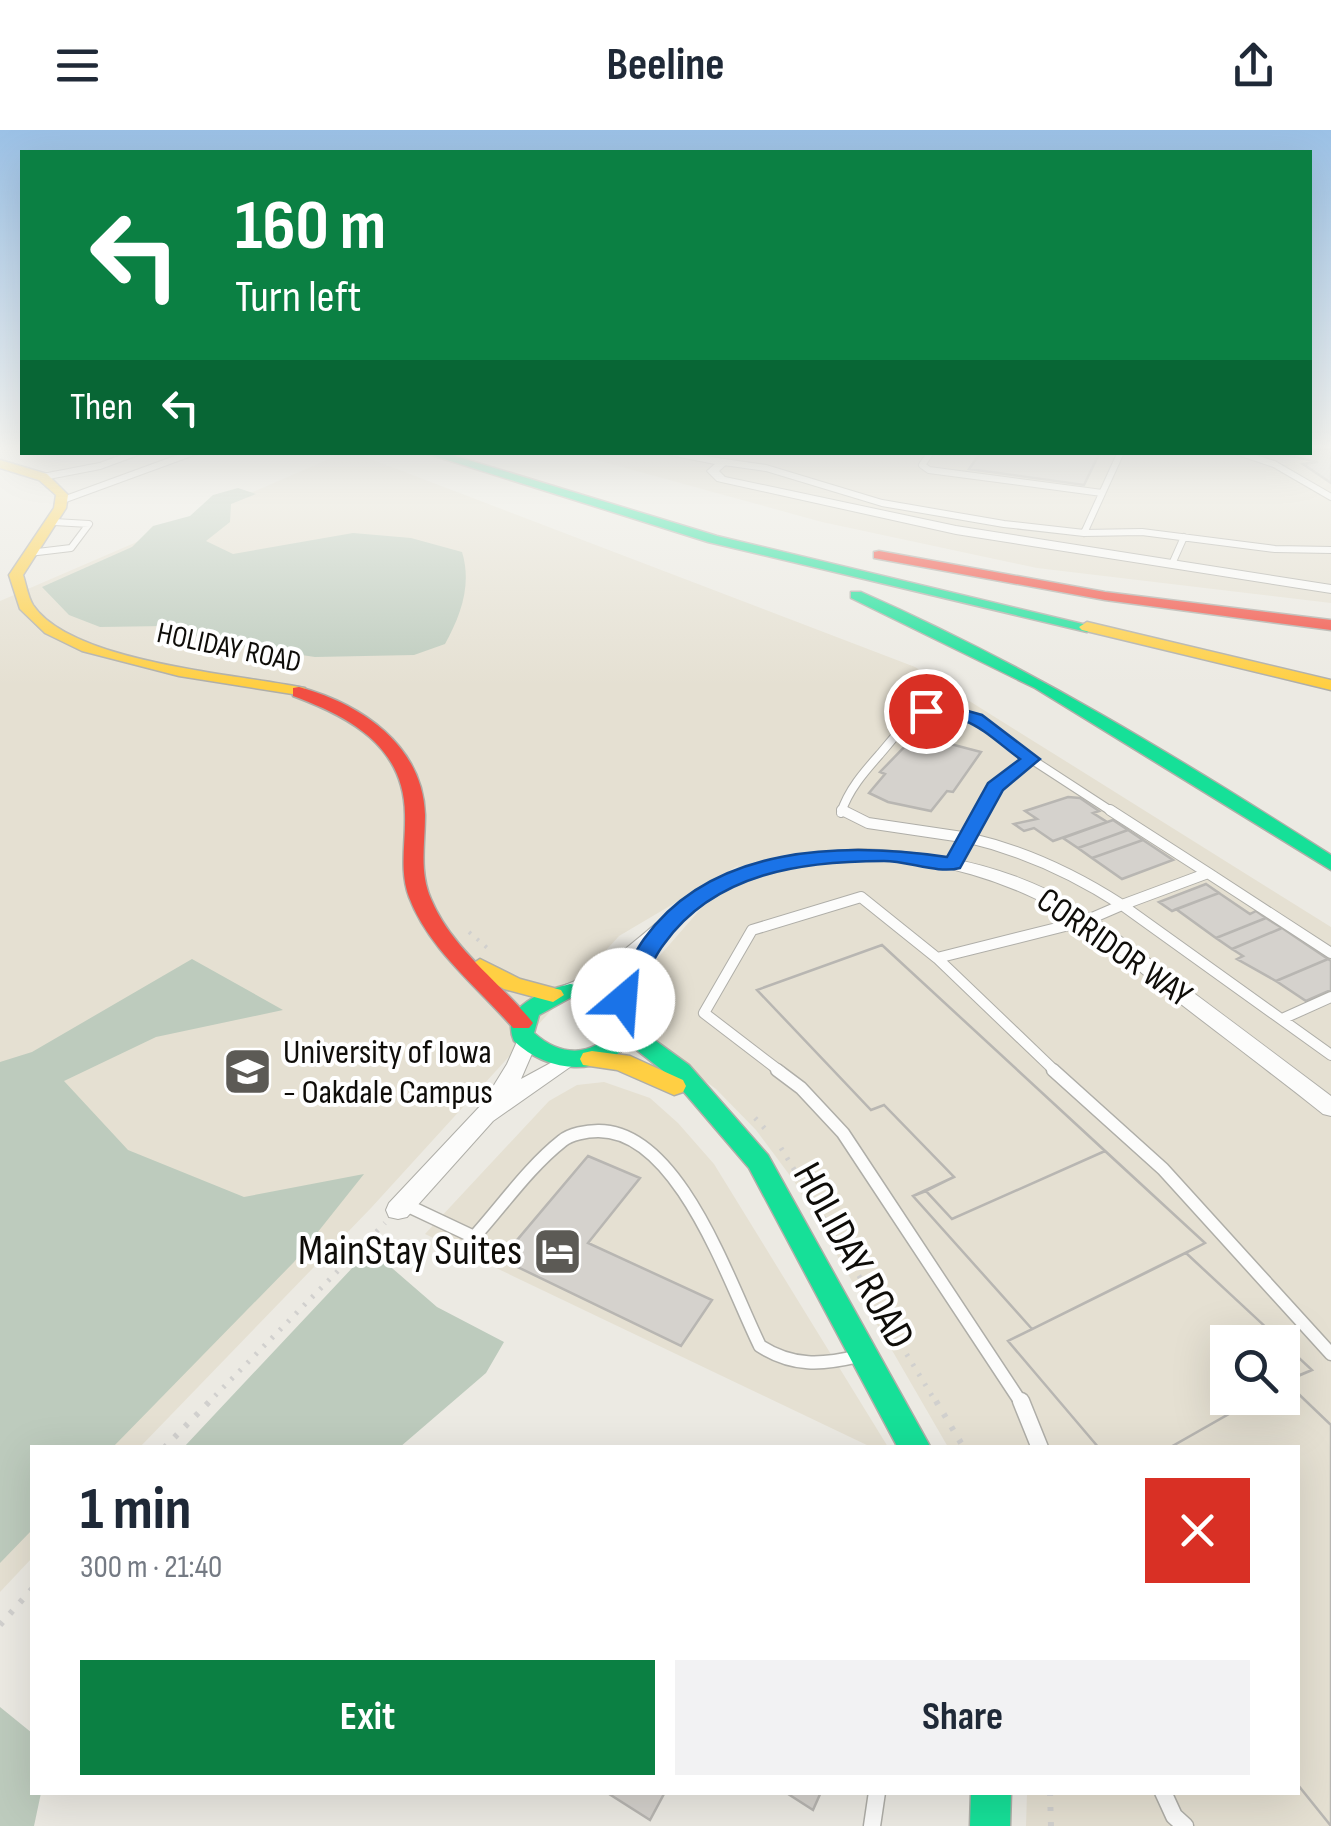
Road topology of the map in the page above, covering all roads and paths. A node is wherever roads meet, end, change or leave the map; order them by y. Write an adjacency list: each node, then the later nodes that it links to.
1 (46, 528): 13 (main road, HOLIDAY ROAD)
2 (86, 528): 13 (lane)
3 (655, 528): 22 (main road)
4 (679, 528): 18 (main road)
5 (748, 528): 17 (main road)
6 (758, 528): 16 (main road)
7 (947, 528): 14 (street)
8 (1051, 528): 10 (lane)
9 (1086, 528): 10 (lane)
10 (1084, 533): 11 (lane)
11 (1184, 537): 12 (lane); 14 (lane)
12 (1331, 550)
13 (29, 553): 29 (main road, HOLIDAY ROAD)
14 (1172, 564): 15 (street)
15 (1331, 589)
16 (1331, 625)
17 (1331, 662)
18 (1331, 686)
19 (1031, 759): 20 (lane); 20 (lane); 23 (lane)
20 (969, 838): 21 (lane); 24 (lane)
21 (953, 864): 25 (street, CORRIDOR WAY); 27 (street, CORRIDOR WAY)
22 (1331, 864)
23 (1208, 873): 24 (lane); 28 (lane)
24 (1122, 904): 25 (lane); 34 (lane)
25 (1085, 921): 30 (lane); 39 (street, CORRIDOR WAY)
26 (465, 928): 31 (path)
27 (654, 941): 32 (street, CORRIDOR WAY); 35 (street, CORRIDOR WAY)
28 (1331, 952)
29 (458, 955): 32 (main road, HOLIDAY ROAD); 36 (main road, HOLIDAY ROAD)
30 (937, 958): 44 (lane); 47 (lane)
31 (503, 961)
32 (561, 993): 35 (main road, HOLIDAY ROAD); 36 (main road)
33 (1331, 997): 34 (lane)
34 (1282, 1018): 37 (lane)
35 (626, 1021): 38 (main road); 40 (main road, HOLIDAY ROAD)
36 (524, 1032): 38 (main road, HOLIDAY ROAD); 41 (street)
37 (1331, 1055)
38 (580, 1059): 40 (main road, HOLIDAY ROAD); 41 (street)
39 (1331, 1108)
40 (713, 1110): 43 (main road, HOLIDAY ROAD)
41 (481, 1121): 42 (street)
42 (401, 1207): 43 (lane); 45 (path)
43 (865, 1354): 46 (main road, HOLIDAY ROAD)
44 (1331, 1354)
45 (167, 1445)
46 (913, 1445)
47 (1039, 1445)
48 (30, 1592): 49 (path)
49 (0, 1624)
50 (877, 1795): 55 (lane)
51 (991, 1795): 56 (main road)
52 (1050, 1795): 57 (path)
53 (1164, 1795): 54 (lane)
54 (1177, 1822)
55 (872, 1826)
56 (990, 1826)
57 (1051, 1826)

